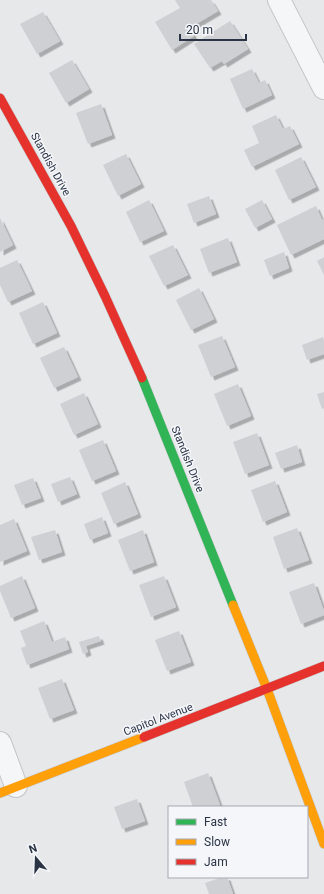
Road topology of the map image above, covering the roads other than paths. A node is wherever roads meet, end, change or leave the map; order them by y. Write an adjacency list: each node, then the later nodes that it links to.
1 (279, 0): 2 (street)
2 (324, 88)
3 (0, 98): 5 (street, Standish Drive)
4 (324, 666): 5 (street, Capitol Avenue)
5 (267, 689): 7 (street, Capitol Avenue); 8 (street, Standish Drive)
6 (0, 742): 7 (street)
7 (8, 789)
8 (324, 844)

